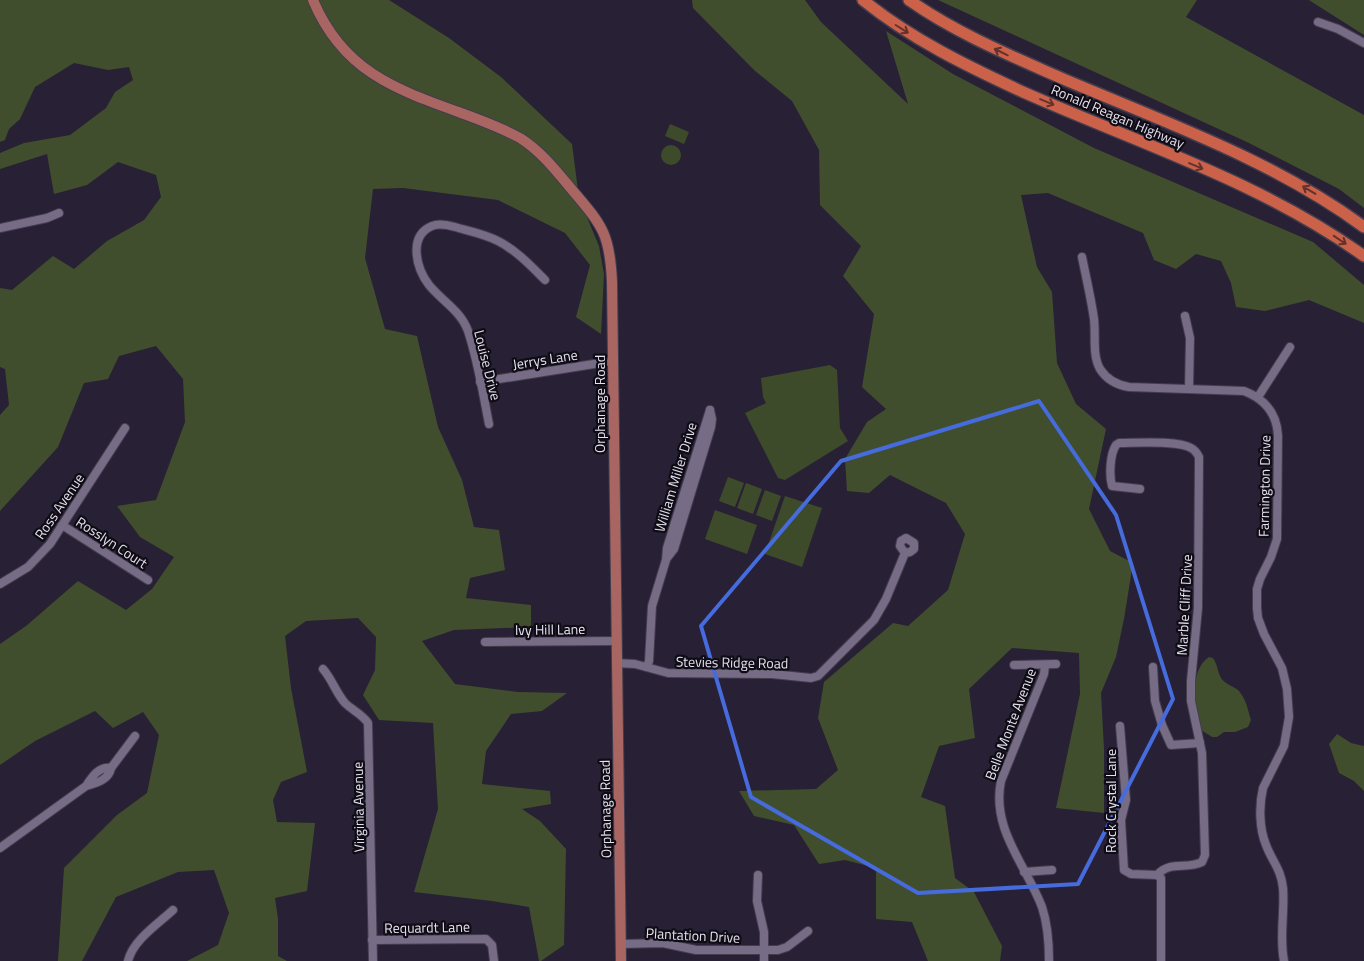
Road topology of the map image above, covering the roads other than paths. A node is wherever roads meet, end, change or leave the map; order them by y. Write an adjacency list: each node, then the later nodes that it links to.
1 (313, 0): 14 (main road, Orphanage Road)
2 (862, 0): 9 (highway, Ronald Reagan Highway, one-way to 9)
3 (909, 0): 7 (highway, Ronald Reagan Highway, one-way to 3)
4 (1318, 22): 5 (street)
5 (1364, 43)
6 (59, 214): 8 (street)
7 (1364, 227)
8 (0, 228)
9 (1364, 256)
10 (1082, 257): 16 (street)
11 (545, 280): 15 (street, Louise Drive)
12 (1185, 316): 16 (street)
13 (1290, 347): 17 (street)
14 (613, 361): 15 (street, Jerrys Lane); 26 (main road, Orphanage Road)
15 (480, 382): 18 (street, Louise Drive)
16 (1188, 389): 17 (street)
17 (1258, 397): 55 (street, Farmington Drive)
18 (490, 424)
19 (125, 428): 21 (street, Ross Avenue)
20 (1140, 489): 37 (street, Marble Cliff Drive)
21 (62, 525): 24 (street, Rosslyn Court); 25 (street, Ross Avenue)
22 (905, 553): 32 (street, Stevies Ridge Road)
23 (666, 560): 23 (street, William Miller Drive); 32 (street, William Miller Drive)
24 (148, 580)
25 (0, 584)
26 (616, 641): 27 (street, Ivy Hill Lane); 28 (main road, Orphanage Road)
27 (485, 642)
28 (616, 663): 32 (street, Stevies Ridge Road); 46 (main road, Orphanage Road)
29 (1056, 664): 31 (street, Belle Monte Avenue)
30 (1014, 665): 31 (street, Belle Monte Avenue)
31 (1045, 665): 40 (street, Belle Monte Avenue)
32 (647, 667)
33 (1153, 667): 37 (street)
34 (323, 670): 45 (street, Virginia Avenue)
35 (1120, 726): 42 (street, Rock Crystal Lane)
36 (135, 736): 38 (street)
37 (1200, 743): 42 (street, Marble Cliff Drive)
38 (0, 848)
39 (1052, 870): 40 (street)
40 (1024, 872): 53 (street, Belle Monte Avenue)
41 (758, 875): 47 (street)
42 (1157, 875): 54 (street)
43 (174, 910): 48 (street)
44 (808, 931): 47 (street, Plantation Drive)
45 (372, 940): 49 (street, Virginia Avenue); 50 (street, Requardt Lane)
46 (621, 944): 47 (street, Plantation Drive); 51 (main road, Orphanage Road)
47 (764, 950): 52 (street)
48 (128, 961)
49 (373, 961)
50 (494, 961)
51 (621, 961)
52 (764, 961)
53 (1049, 961)
54 (1162, 961)
55 (1284, 961)

